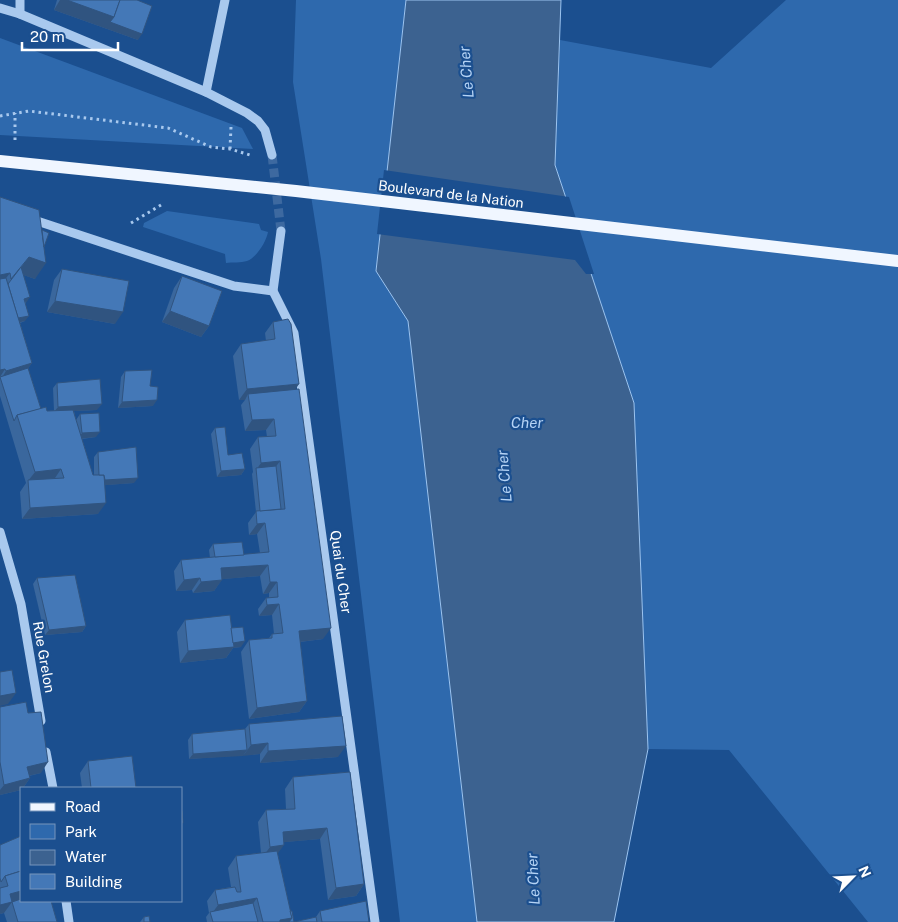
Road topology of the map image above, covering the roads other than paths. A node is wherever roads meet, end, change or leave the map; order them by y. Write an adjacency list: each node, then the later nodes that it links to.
1 (20, 0): 4 (street)
2 (225, 0): 5 (street)
3 (0, 8): 4 (street)
4 (20, 14): 5 (street)
5 (206, 92): 6 (street)
6 (272, 155)
7 (0, 161): 10 (main road, Boulevard de la Nation)
8 (19, 215): 11 (street)
9 (281, 230): 11 (street)
10 (898, 261)
11 (273, 291): 18 (street, Quai du Cher)
12 (0, 532): 13 (street, Rue Grelon)
13 (43, 730)
14 (44, 740): 15 (street)
15 (53, 787)
16 (66, 902): 17 (street)
17 (69, 922)
18 (375, 922)

